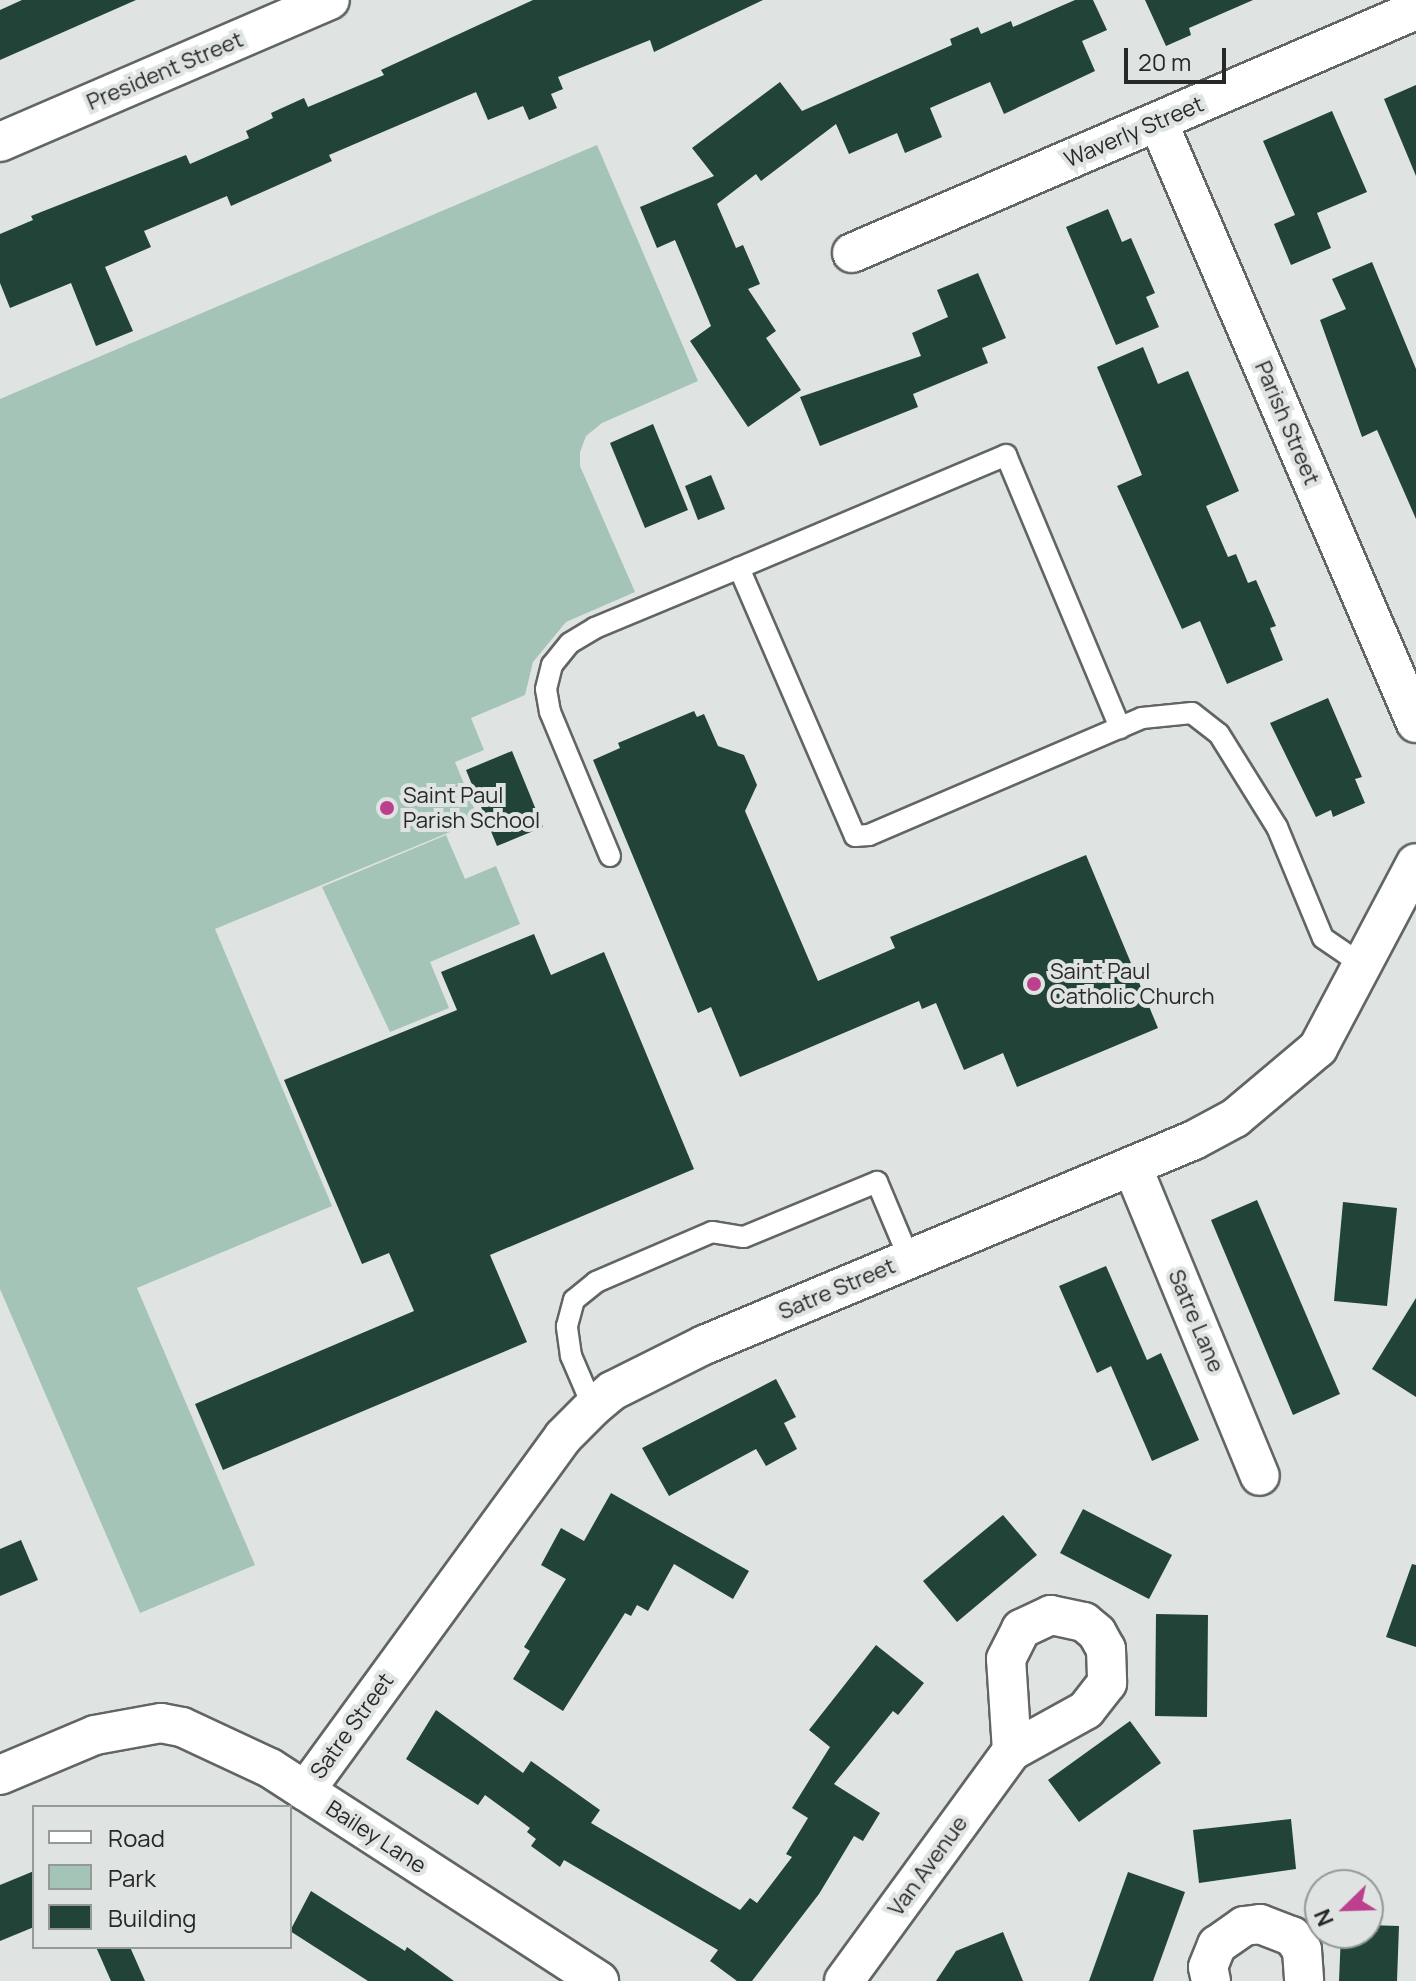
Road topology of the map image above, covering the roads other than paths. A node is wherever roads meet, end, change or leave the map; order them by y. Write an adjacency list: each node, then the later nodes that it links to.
1 (330, 0): 4 (street, President Street)
2 (1416, 10): 3 (street, Waverly Street)
3 (1158, 122): 5 (street, Waverly Street); 7 (street, Parish Street)
4 (0, 142)
5 (852, 253)
6 (739, 568): 8 (lane); 8 (lane); 9 (lane)
7 (1416, 723)
8 (1120, 728): 11 (lane)
9 (610, 856)
10 (1416, 863): 11 (street, Satre Street)
11 (1364, 966): 12 (street, Satre Street)
12 (1132, 1166): 13 (street, Satre Street); 15 (street, Satre Lane)
13 (909, 1258): 14 (street, Satre Street); 14 (lane)
14 (593, 1407): 18 (street, Satre Street)
15 (1260, 1476)
16 (1012, 1751): 20 (street, Van Avenue)
17 (0, 1775): 18 (street, Bailey Lane)
18 (305, 1791): 19 (street, Bailey Lane)
19 (599, 1981)
20 (844, 1981)
21 (1211, 1981): 22 (street)
22 (1304, 1981)

